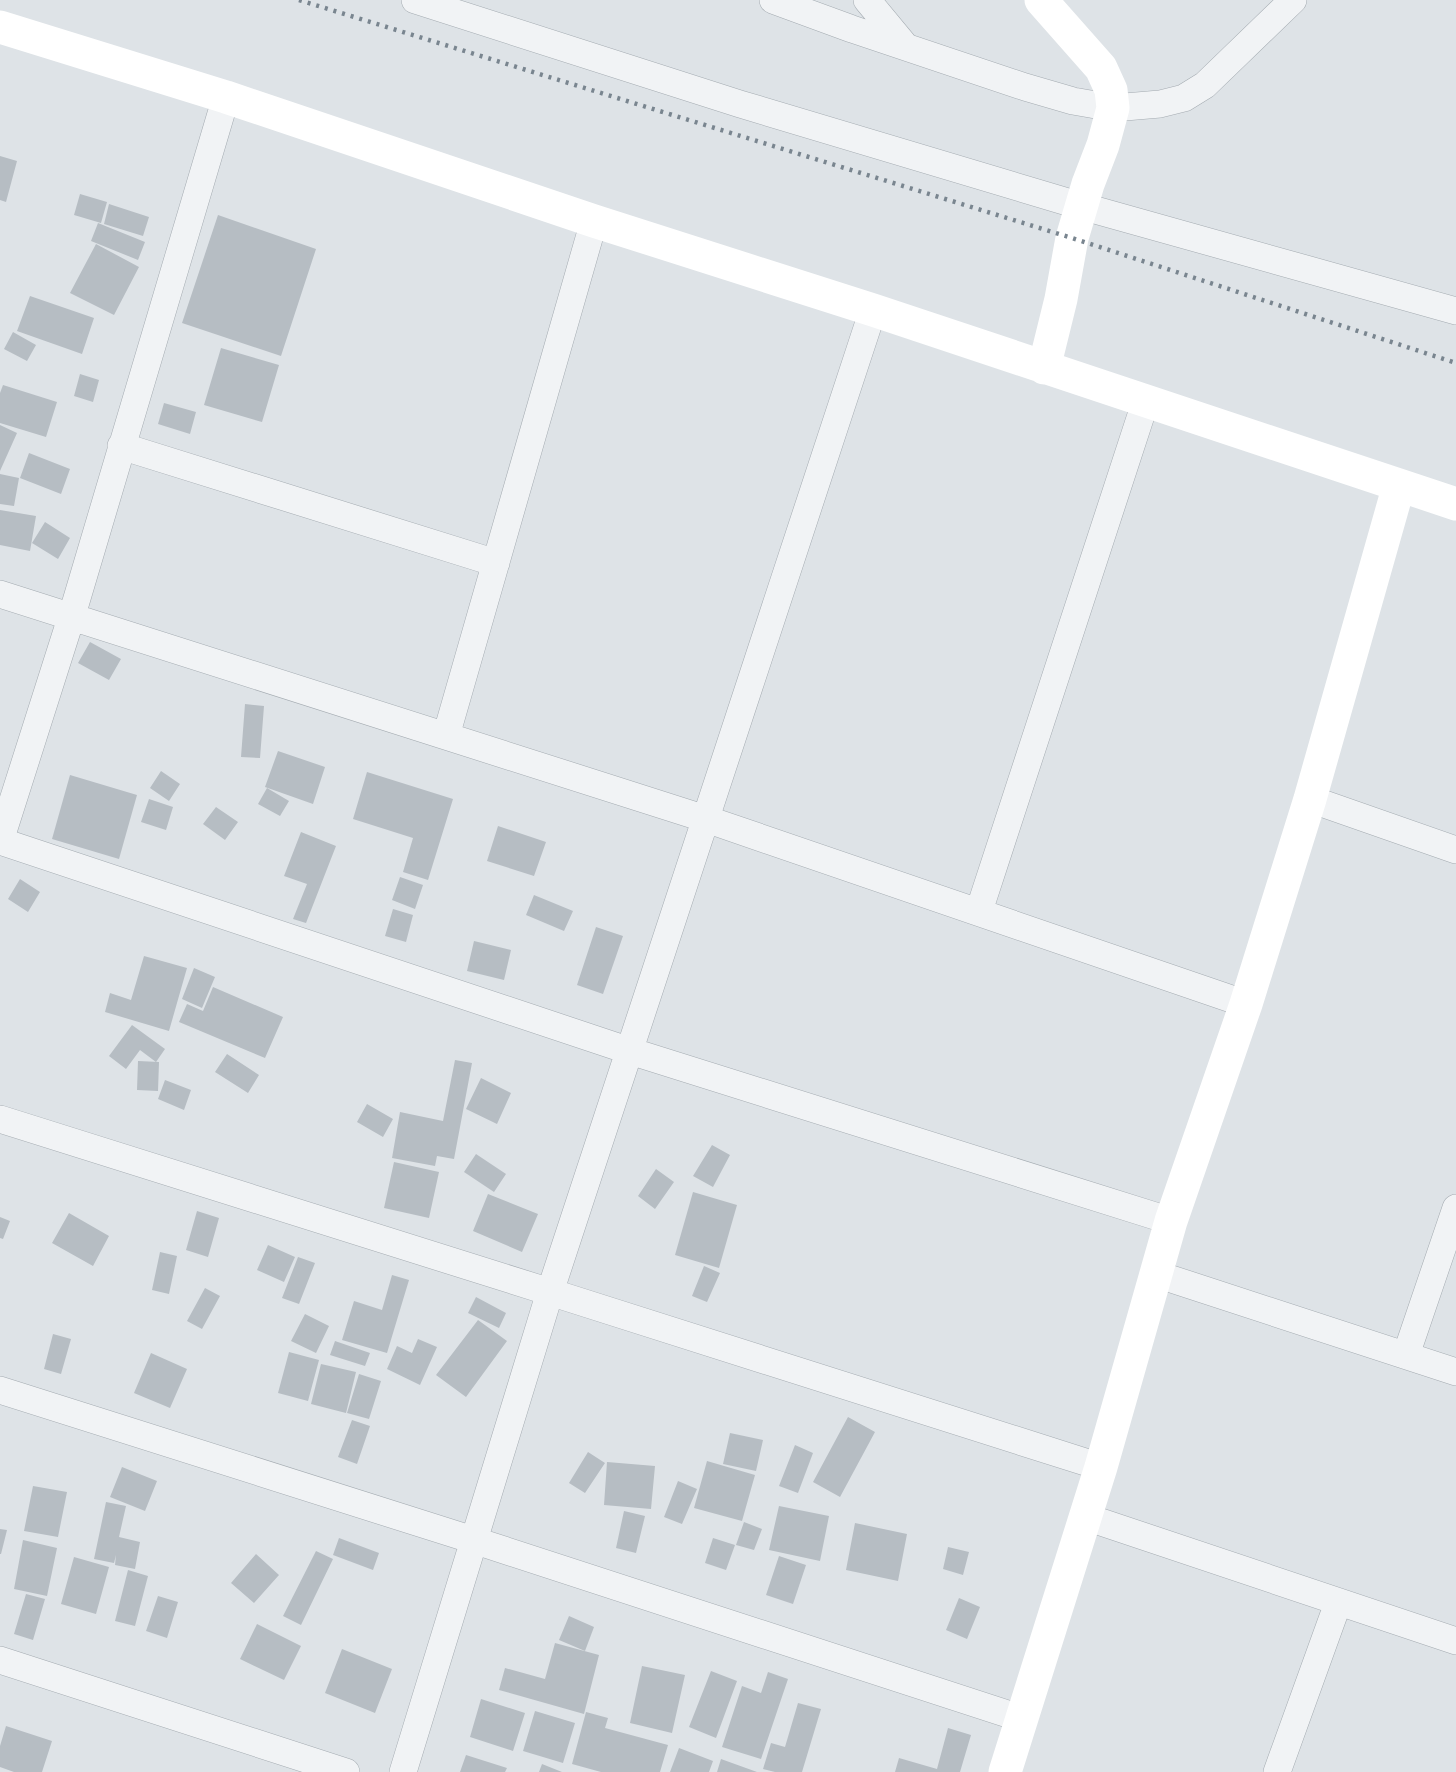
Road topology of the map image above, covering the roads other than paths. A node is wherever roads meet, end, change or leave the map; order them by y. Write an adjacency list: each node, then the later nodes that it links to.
1 (415, 0): 11 (street)
2 (773, 0): 6 (street)
3 (867, 0): 8 (street)
4 (1041, 0): 10 (street)
5 (1293, 0): 10 (street)
6 (802, 6): 8 (street)
7 (0, 27): 9 (street)
8 (906, 47): 10 (street)
9 (226, 97): 12 (street); 17 (street)
10 (1113, 108): 11 (street)
11 (1081, 206): 14 (street); 15 (street)
12 (594, 221): 13 (street); 20 (street)
13 (873, 310): 15 (street); 25 (street)
14 (1456, 311)
15 (1044, 368): 16 (street)
16 (1146, 400): 18 (street); 28 (street)
17 (122, 446): 20 (street); 22 (street)
18 (1399, 485): 19 (street); 24 (street)
19 (1456, 504)
20 (496, 563): 23 (street)
21 (0, 594): 22 (street)
22 (72, 615): 23 (street); 26 (street)
23 (446, 736): 25 (street)
24 (1311, 799): 27 (street); 29 (street)
25 (706, 819): 28 (street); 30 (street)
26 (0, 841): 30 (street)
27 (1456, 850)
28 (979, 911): 29 (street)
29 (1246, 1004): 33 (street)
30 (630, 1051): 33 (street); 35 (street)
31 (0, 1119): 35 (street)
32 (1456, 1208): 36 (street)
33 (1171, 1221): 34 (street)
34 (1156, 1274): 36 (street); 39 (street)
35 (550, 1292): 39 (street); 41 (street)
36 (1406, 1355): 37 (street)
37 (1456, 1372)
38 (0, 1390): 41 (street)
39 (1101, 1467): 40 (street)
40 (1086, 1517): 42 (street); 45 (street)
41 (473, 1539): 45 (street); 47 (street)
42 (1338, 1603): 43 (street); 49 (street)
43 (1456, 1641)
44 (0, 1660): 46 (street)
45 (1023, 1719): 48 (street)
46 (346, 1772)
47 (403, 1772)
48 (1005, 1772)
49 (1277, 1772)

